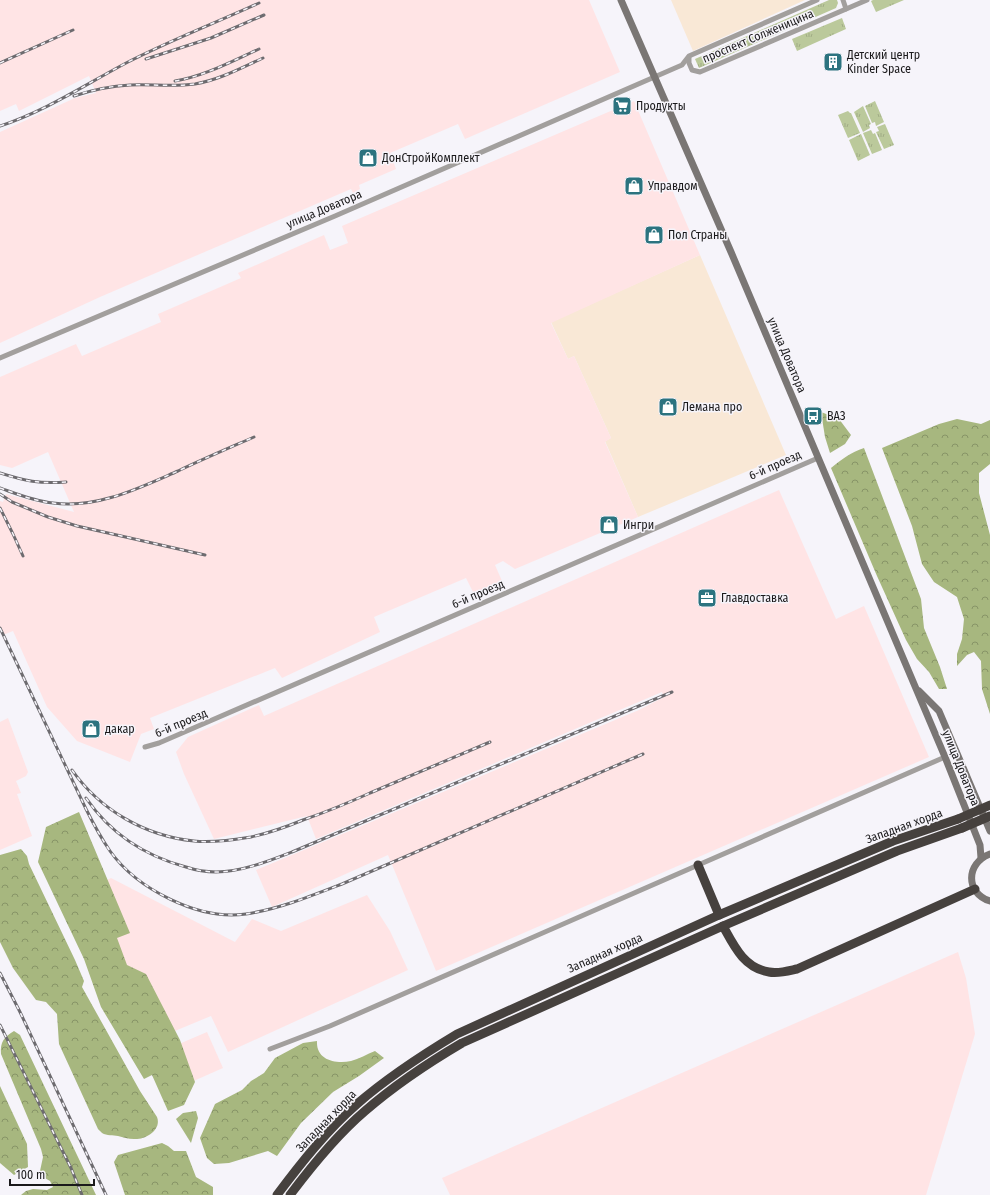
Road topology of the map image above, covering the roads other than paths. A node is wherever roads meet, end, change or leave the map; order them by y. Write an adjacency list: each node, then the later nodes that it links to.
1 (621, 0): 10 (street, улица Доватора)
2 (817, 0): 7 (street)
3 (843, 0): 6 (street)
4 (867, 0): 5 (street, проспект Солженицина)
5 (859, 2): 6 (street, проспект Солженицина)
6 (846, 9): 9 (street, проспект Солженицина)
7 (690, 56): 8 (street); 9 (street)
8 (682, 65): 9 (street); 10 (street)
9 (692, 70)
10 (655, 77): 11 (street, улица Доватора); 12 (street, улица Доватора)
11 (0, 358)
12 (818, 458): 13 (street, улица Доватора); 14 (street, 6-й проезд)
13 (916, 688): 15 (street, улица Доватора); 18 (street, улица Доватора)
14 (145, 747)
15 (945, 757): 20 (street, улица Доватора); 21 (street)
16 (990, 805): 24 (highway, Западная хорда, bridge)
17 (990, 816): 25 (highway, Западная хорда, bridge)
18 (990, 831)
19 (990, 854): 20 (street)
20 (981, 858): 22 (street)
21 (698, 865): 24 (highway); 26 (street)
22 (975, 889): 23 (street); 25 (highway)
23 (990, 901)
24 (719, 915): 27 (highway, Западная хорда)
25 (723, 926): 28 (highway, Западная хорда)
26 (270, 1049)
27 (277, 1195)
28 (290, 1195)

